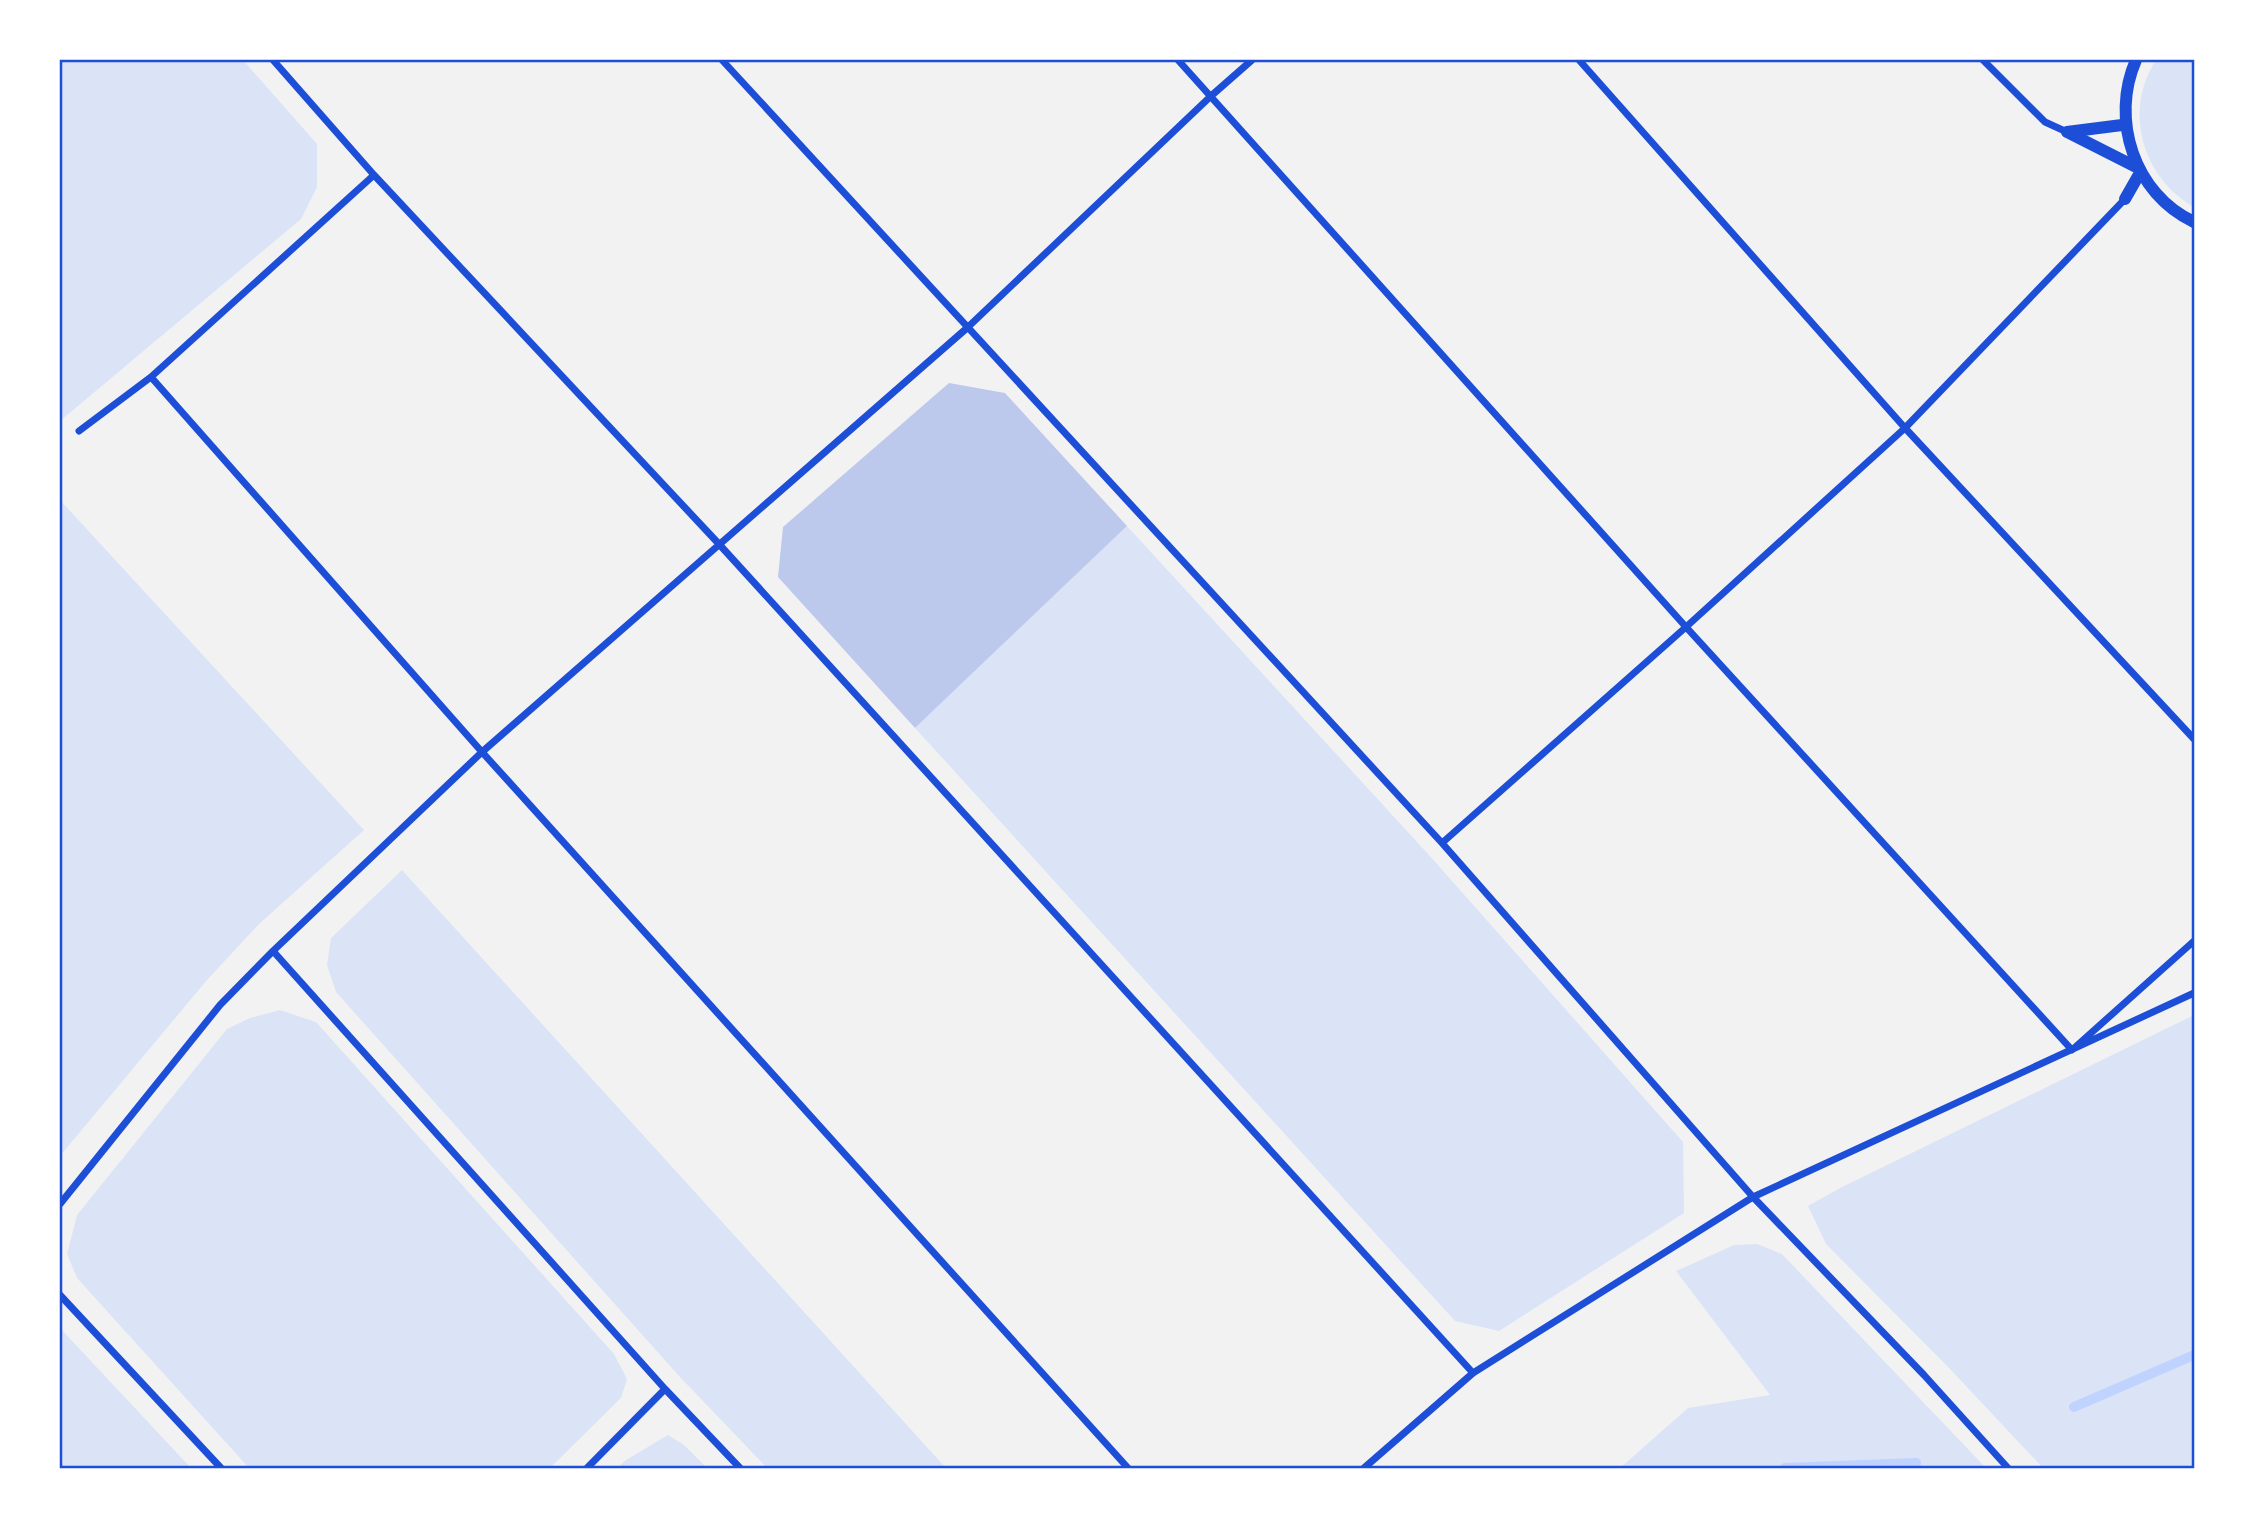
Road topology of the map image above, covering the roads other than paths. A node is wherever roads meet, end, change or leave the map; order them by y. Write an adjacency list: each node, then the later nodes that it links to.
1 (273, 60): 12 (street)
2 (722, 60): 16 (street)
3 (1178, 60): 8 (street)
4 (1252, 60): 8 (street)
5 (1579, 60): 18 (street)
6 (1983, 60): 10 (street)
7 (2136, 60): 9 (street)
8 (1211, 96): 16 (street); 21 (street)
9 (2125, 123): 10 (street); 11 (street)
10 (2067, 132): 11 (street)
11 (2141, 170): 13 (street); 14 (street)
12 (374, 175): 17 (street); 20 (street)
13 (2154, 190): 14 (street); 15 (street)
14 (2125, 200): 18 (street)
15 (2194, 222)
16 (967, 328): 20 (street); 24 (street)
17 (151, 377): 19 (street); 23 (street)
18 (1905, 428): 21 (street); 22 (street)
19 (79, 431)
20 (718, 544): 23 (street); 32 (street)
21 (1686, 627): 24 (street); 28 (street)
22 (2194, 738)
23 (482, 752): 26 (street); 37 (street)
24 (1442, 843): 29 (street)
25 (2194, 941): 28 (street)
26 (273, 951): 30 (street); 33 (street)
27 (2194, 993): 28 (street)
28 (2072, 1050): 29 (street)
29 (1753, 1196): 32 (street); 39 (street)
30 (60, 1204)
31 (60, 1295): 34 (street)
32 (1473, 1373): 38 (street)
33 (664, 1389): 35 (street); 36 (street)
34 (221, 1468)
35 (587, 1468)
36 (740, 1468)
37 (1128, 1468)
38 (1364, 1468)
39 (2008, 1468)

